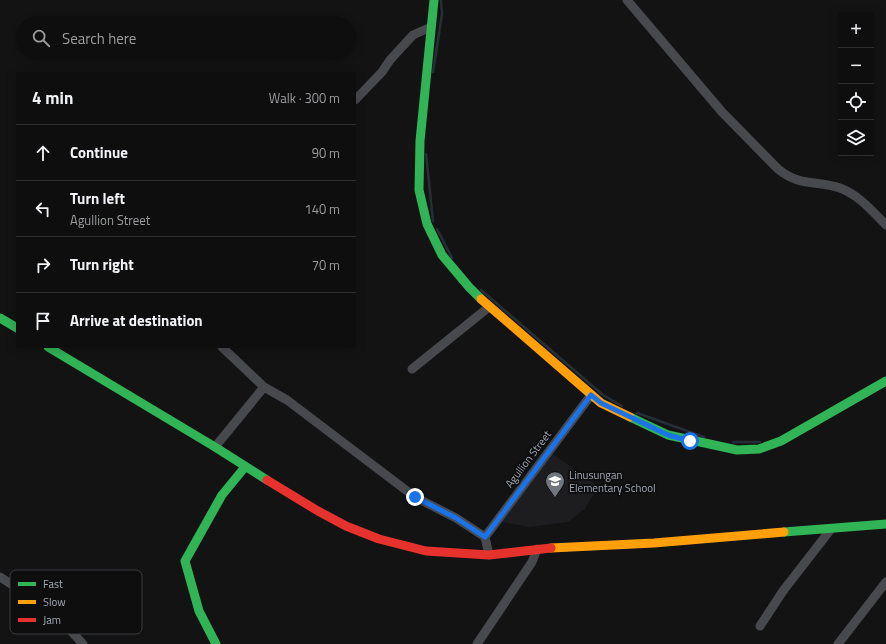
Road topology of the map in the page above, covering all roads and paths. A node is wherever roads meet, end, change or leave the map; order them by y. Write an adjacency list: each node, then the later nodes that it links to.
1 (434, 0): 3 (street)
2 (627, 0): 5 (street)
3 (431, 27): 4 (street); 6 (street)
4 (356, 99)
5 (886, 225)
6 (489, 307): 11 (street); 14 (street)
7 (0, 318): 8 (street)
8 (16, 327)
9 (50, 348): 15 (street)
10 (223, 348): 13 (street)
11 (412, 369)
12 (886, 381): 14 (street)
13 (264, 386): 15 (street); 19 (street)
14 (591, 395): 19 (street, Agullion Street)
15 (215, 447): 16 (street)
16 (245, 467): 21 (street); 28 (street)
17 (886, 524): 18 (street)
18 (831, 529): 20 (street); 25 (street)
19 (485, 537): 21 (street)
20 (537, 549): 21 (street); 29 (street)
21 (489, 555)
22 (0, 577): 24 (street)
23 (886, 582): 30 (street)
24 (10, 583)
25 (760, 626)
26 (74, 634): 27 (street)
27 (83, 644)
28 (216, 644)
29 (477, 644)
30 (838, 644)

